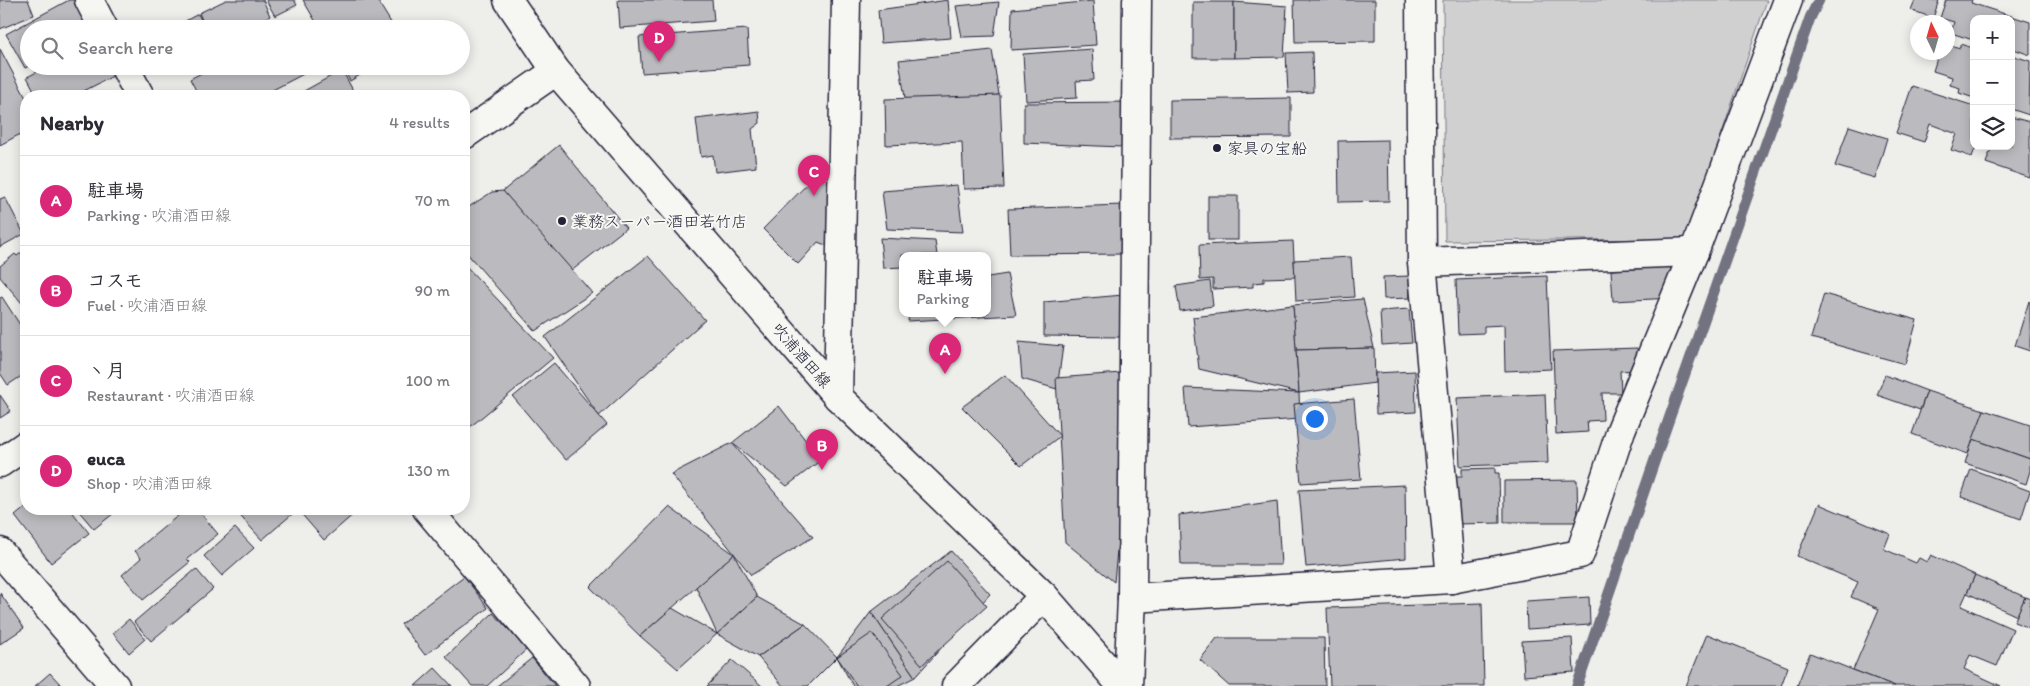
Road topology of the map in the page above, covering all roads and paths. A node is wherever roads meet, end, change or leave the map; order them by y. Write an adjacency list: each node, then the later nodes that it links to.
1 (88, 0): 7 (street)
2 (508, 0): 8 (street, 吹浦酒田線)
3 (846, 0): 14 (street)
4 (1137, 0): 21 (street)
5 (1420, 0): 13 (street)
6 (1788, 0): 12 (street)
7 (99, 20)
8 (556, 71): 11 (street); 14 (street, 吹浦酒田線)
9 (129, 75): 10 (street)
10 (137, 90)
11 (470, 131)
12 (1694, 252): 13 (street); 19 (street)
13 (1422, 262): 19 (street)
14 (838, 397): 20 (street, 吹浦酒田線)
15 (20, 449): 16 (street)
16 (0, 464)
17 (432, 515): 23 (street)
18 (0, 552): 22 (street)
19 (1451, 579): 21 (street)
20 (1044, 596): 24 (street); 25 (street, 吹浦酒田線)
21 (1132, 598): 26 (street)
22 (115, 686)
23 (576, 686)
24 (956, 686)
25 (1122, 686)
26 (1128, 686)

